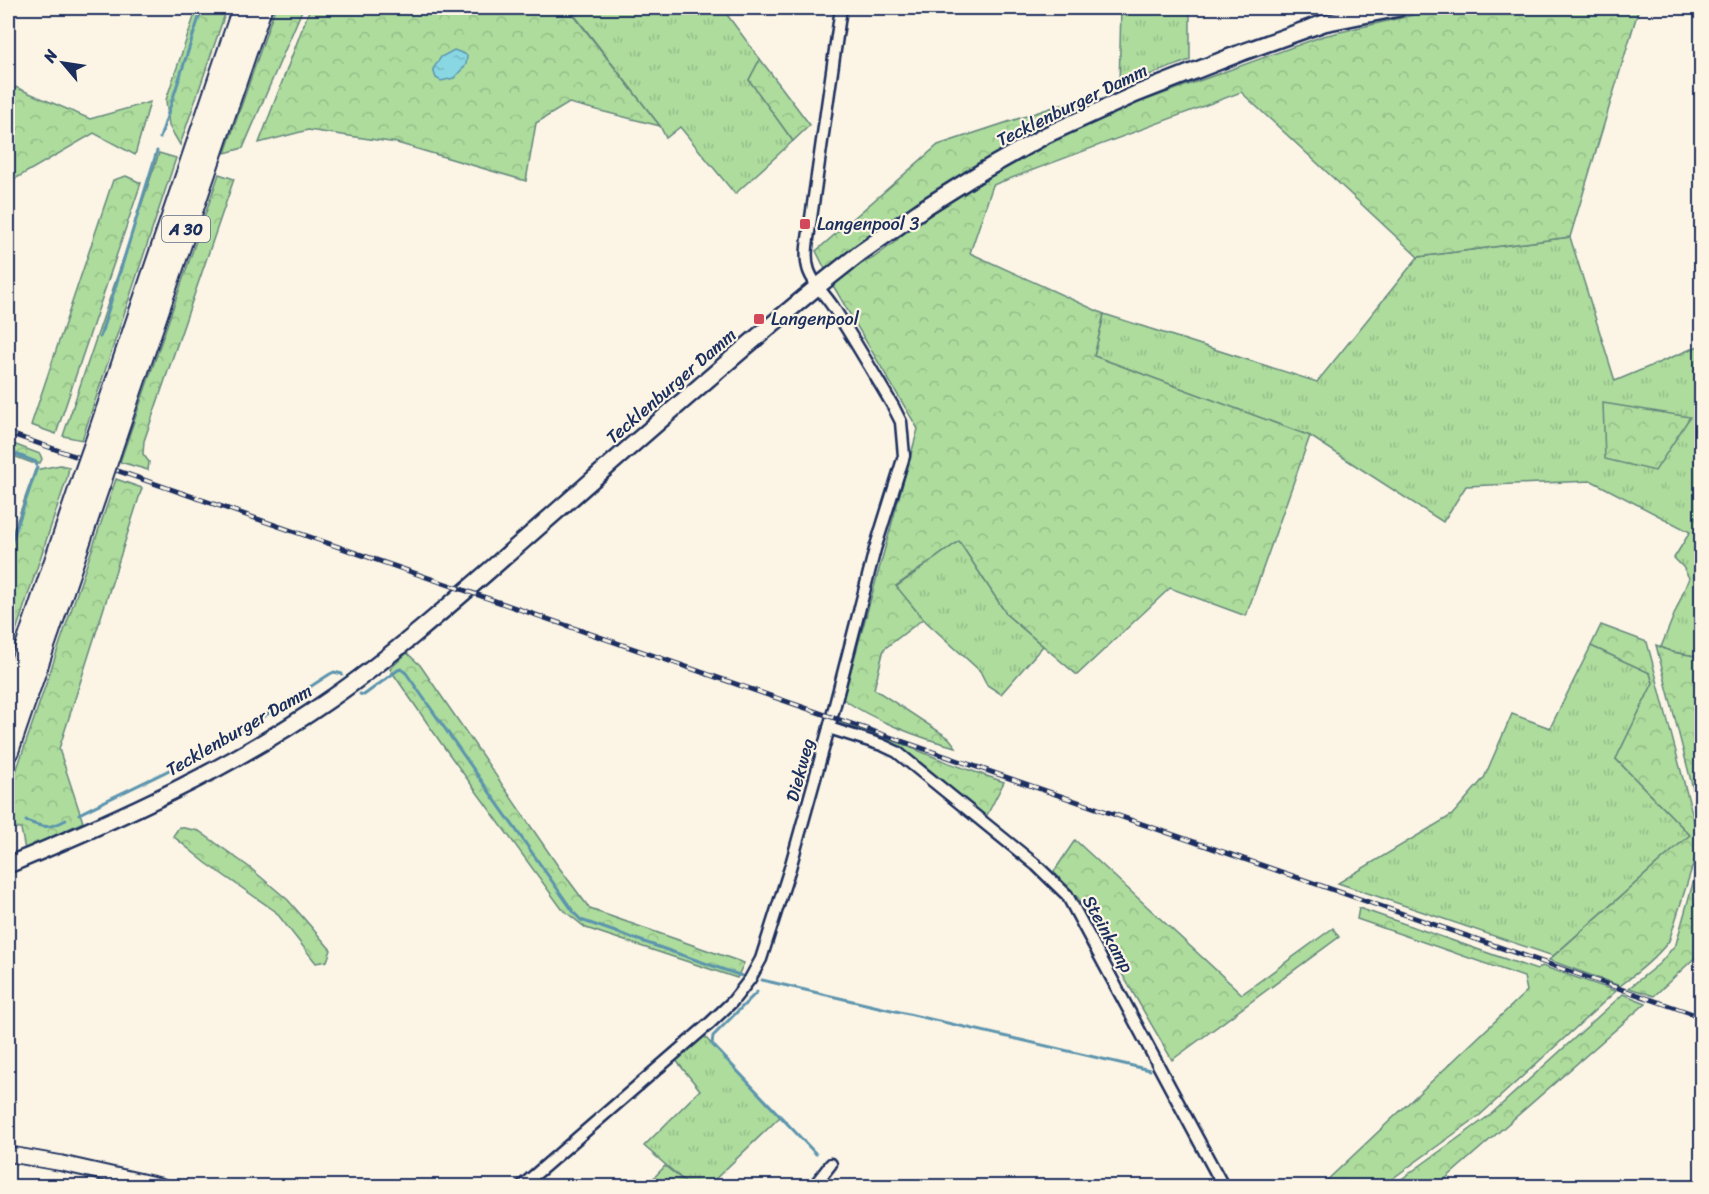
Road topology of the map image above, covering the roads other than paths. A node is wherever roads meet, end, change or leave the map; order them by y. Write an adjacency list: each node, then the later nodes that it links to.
1 (243, 8): 6 (highway, A 30)
2 (261, 8): 6 (highway, A 30)
3 (841, 8): 5 (street)
4 (1399, 8): 5 (main road, Tecklenburger Damm)
5 (817, 287): 9 (street, Diekweg); 11 (main road, Tecklenburger Damm)
6 (103, 447): 7 (highway, A 30, bridge)
7 (92, 479): 8 (highway, A 30); 10 (highway, A 30)
8 (8, 700)
9 (829, 728): 15 (street, Diekweg); 17 (street, Steinkamp)
10 (8, 751)
11 (8, 865)
12 (8, 1154): 14 (street)
13 (831, 1164): 16 (street)
14 (162, 1186)
15 (522, 1186)
16 (814, 1186)
17 (1223, 1186)

